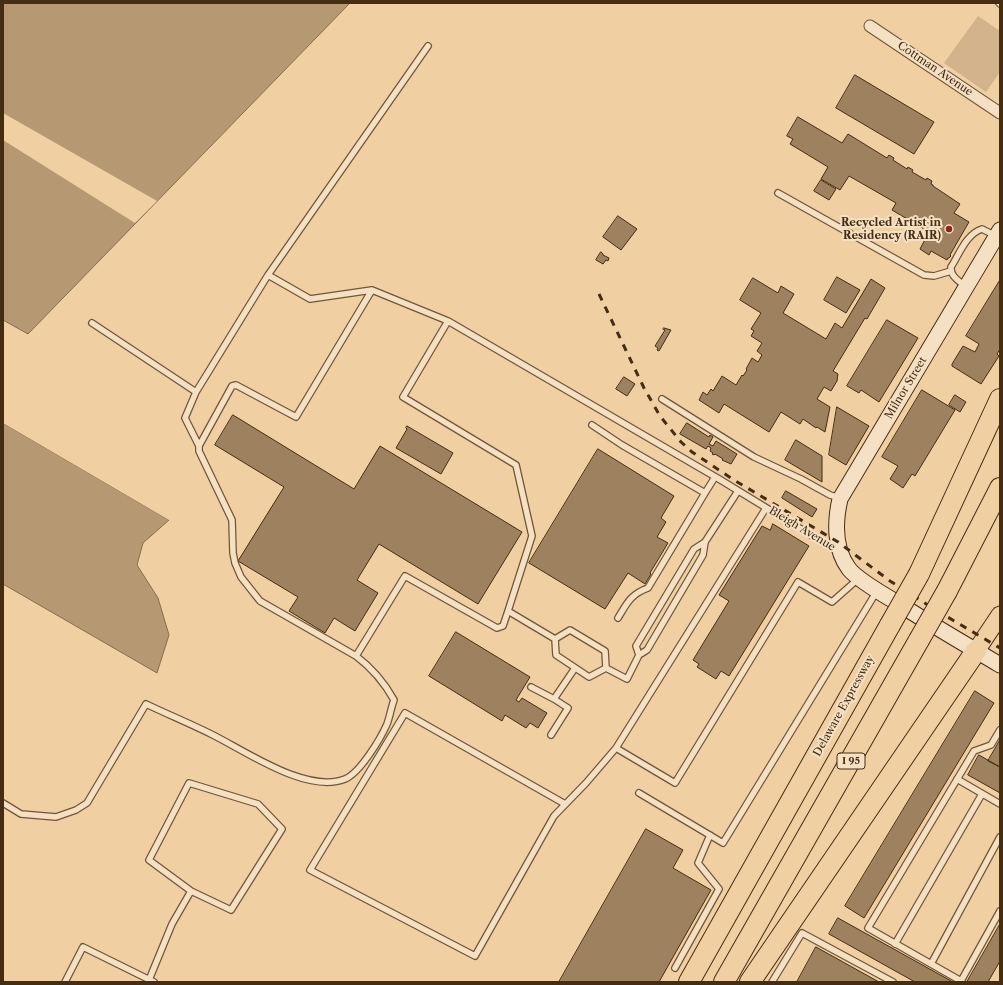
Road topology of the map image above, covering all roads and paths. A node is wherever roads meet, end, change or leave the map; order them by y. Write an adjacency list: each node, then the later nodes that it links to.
1 (870, 26): 3 (street, Cottman Avenue)
2 (428, 46): 7 (lane)
3 (1000, 113)
4 (778, 193): 6 (lane)
5 (998, 233): 6 (lane); 8 (main road, Milnor Street)
6 (951, 271): 8 (lane)
7 (268, 275): 9 (lane); 12 (lane)
8 (966, 287): 22 (main road, Milnor Street)
9 (372, 290): 10 (lane, Bleigh Avenue); 17 (lane)
10 (448, 321): 18 (lane, Bleigh Avenue); 29 (lane)
11 (92, 323): 12 (lane)
12 (196, 392): 17 (lane)
13 (662, 399): 22 (lane)
14 (1000, 399): 26 (highway)
15 (592, 425): 21 (lane)
16 (1000, 430): 26 (highway, Delaware Expressway)
17 (199, 446): 35 (lane)
18 (715, 477): 20 (lane, Bleigh Avenue); 21 (lane)
19 (1000, 488): 60 (highway, I 95, bridge)
20 (738, 491): 23 (lane, Bleigh Avenue); 24 (lane)
21 (705, 493): 31 (lane)
22 (840, 498): 25 (main road, Milnor Street)
23 (766, 508): 25 (lane, Bleigh Avenue); 43 (lane)
24 (705, 542): 34 (lane); 34 (lane)
25 (841, 553): 27 (main road, Bleigh Avenue)
26 (919, 574): 59 (highway, Delaware Expressway, bridge)
27 (859, 577): 28 (main road, Bleigh Avenue); 43 (lane)
28 (877, 591): 33 (main road, Bleigh Avenue); 50 (lane)
29 (508, 611): 32 (lane); 35 (lane)
30 (1000, 614): 33 (main road)
31 (618, 618)
32 (555, 639): 37 (lane); 38 (lane)
33 (976, 651): 36 (main road); 61 (highway)
34 (639, 655): 38 (lane)
35 (356, 656): 47 (lane)
36 (1000, 665)
37 (575, 668): 38 (lane); 40 (lane)
38 (606, 668)
39 (531, 687): 40 (lane)
40 (554, 699): 42 (lane)
41 (1000, 730): 44 (lane)
42 (551, 735)
43 (616, 748): 48 (lane)
44 (957, 779): 46 (lane); 54 (lane)
45 (639, 793): 50 (lane)
46 (982, 794): 49 (lane); 54 (lane)
47 (3, 803)
48 (565, 804): 48 (lane)
49 (1000, 804)
50 (710, 835): 56 (lane)
51 (1000, 837): 55 (lane)
52 (191, 891): 52 (lane); 57 (lane)
53 (1000, 911): 55 (lane)
54 (895, 944): 55 (lane)
55 (931, 964)
56 (675, 968)
57 (151, 981): 58 (lane)
58 (65, 982)
59 (690, 982)
60 (724, 982)
61 (750, 982)
62 (772, 982): 63 (lane)
63 (893, 982)

